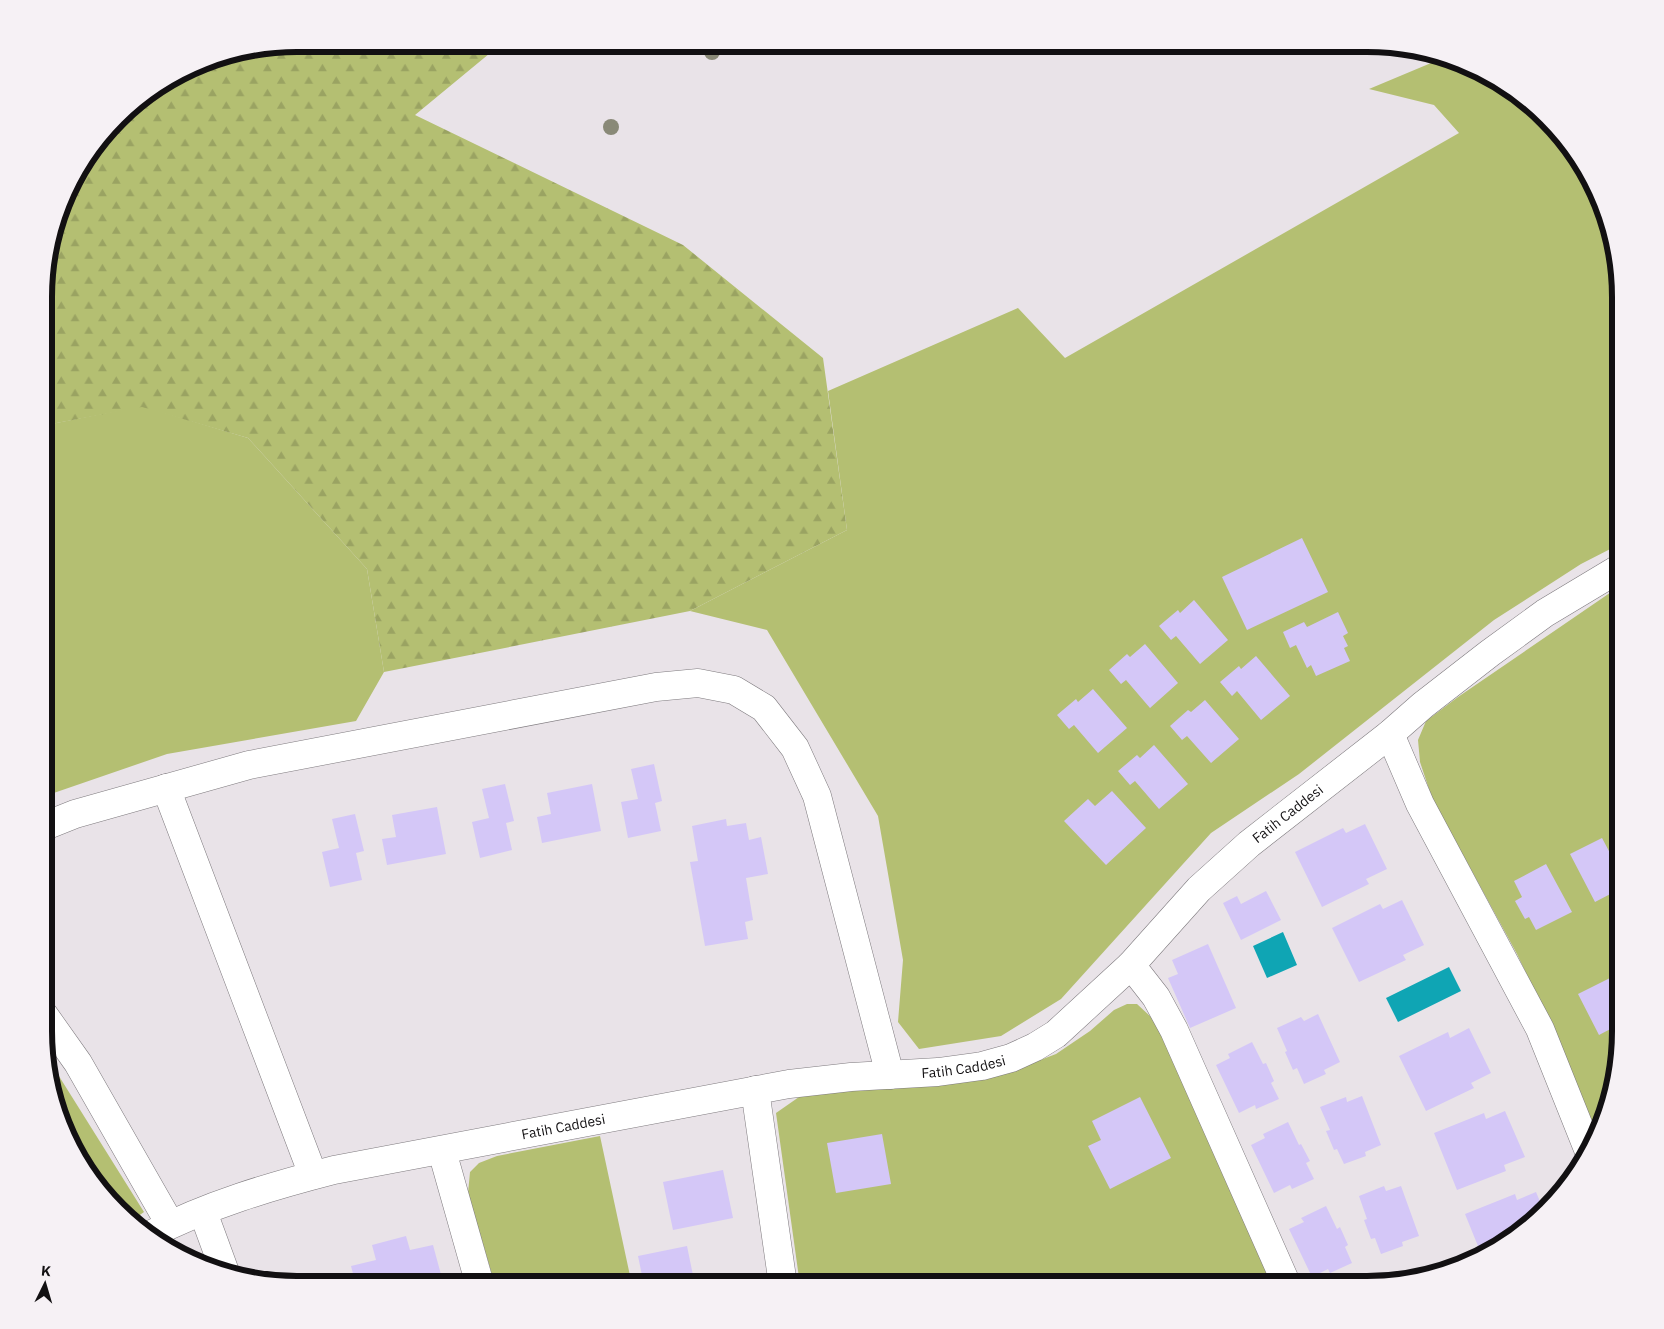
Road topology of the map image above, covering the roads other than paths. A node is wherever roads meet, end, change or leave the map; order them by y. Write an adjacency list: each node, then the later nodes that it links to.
1 (1612, 573): 2 (street, Fatih Caddesi)
2 (1390, 734): 5 (street, Fatih Caddesi); 9 (street)
3 (166, 788): 4 (street); 7 (street); 11 (street)
4 (52, 823)
5 (1131, 964): 7 (street, Fatih Caddesi); 17 (street)
6 (52, 1026): 13 (street)
7 (890, 1075): 8 (street, Fatih Caddesi)
8 (756, 1090): 10 (street, Fatih Caddesi); 16 (street)
9 (1585, 1142)
10 (442, 1151): 11 (street, Fatih Caddesi); 15 (street)
11 (313, 1175): 12 (street, Fatih Caddesi)
12 (203, 1212): 13 (street, Fatih Caddesi); 14 (street)
13 (160, 1229)
14 (222, 1265)
15 (477, 1276)
16 (782, 1276)
17 (1283, 1276)

